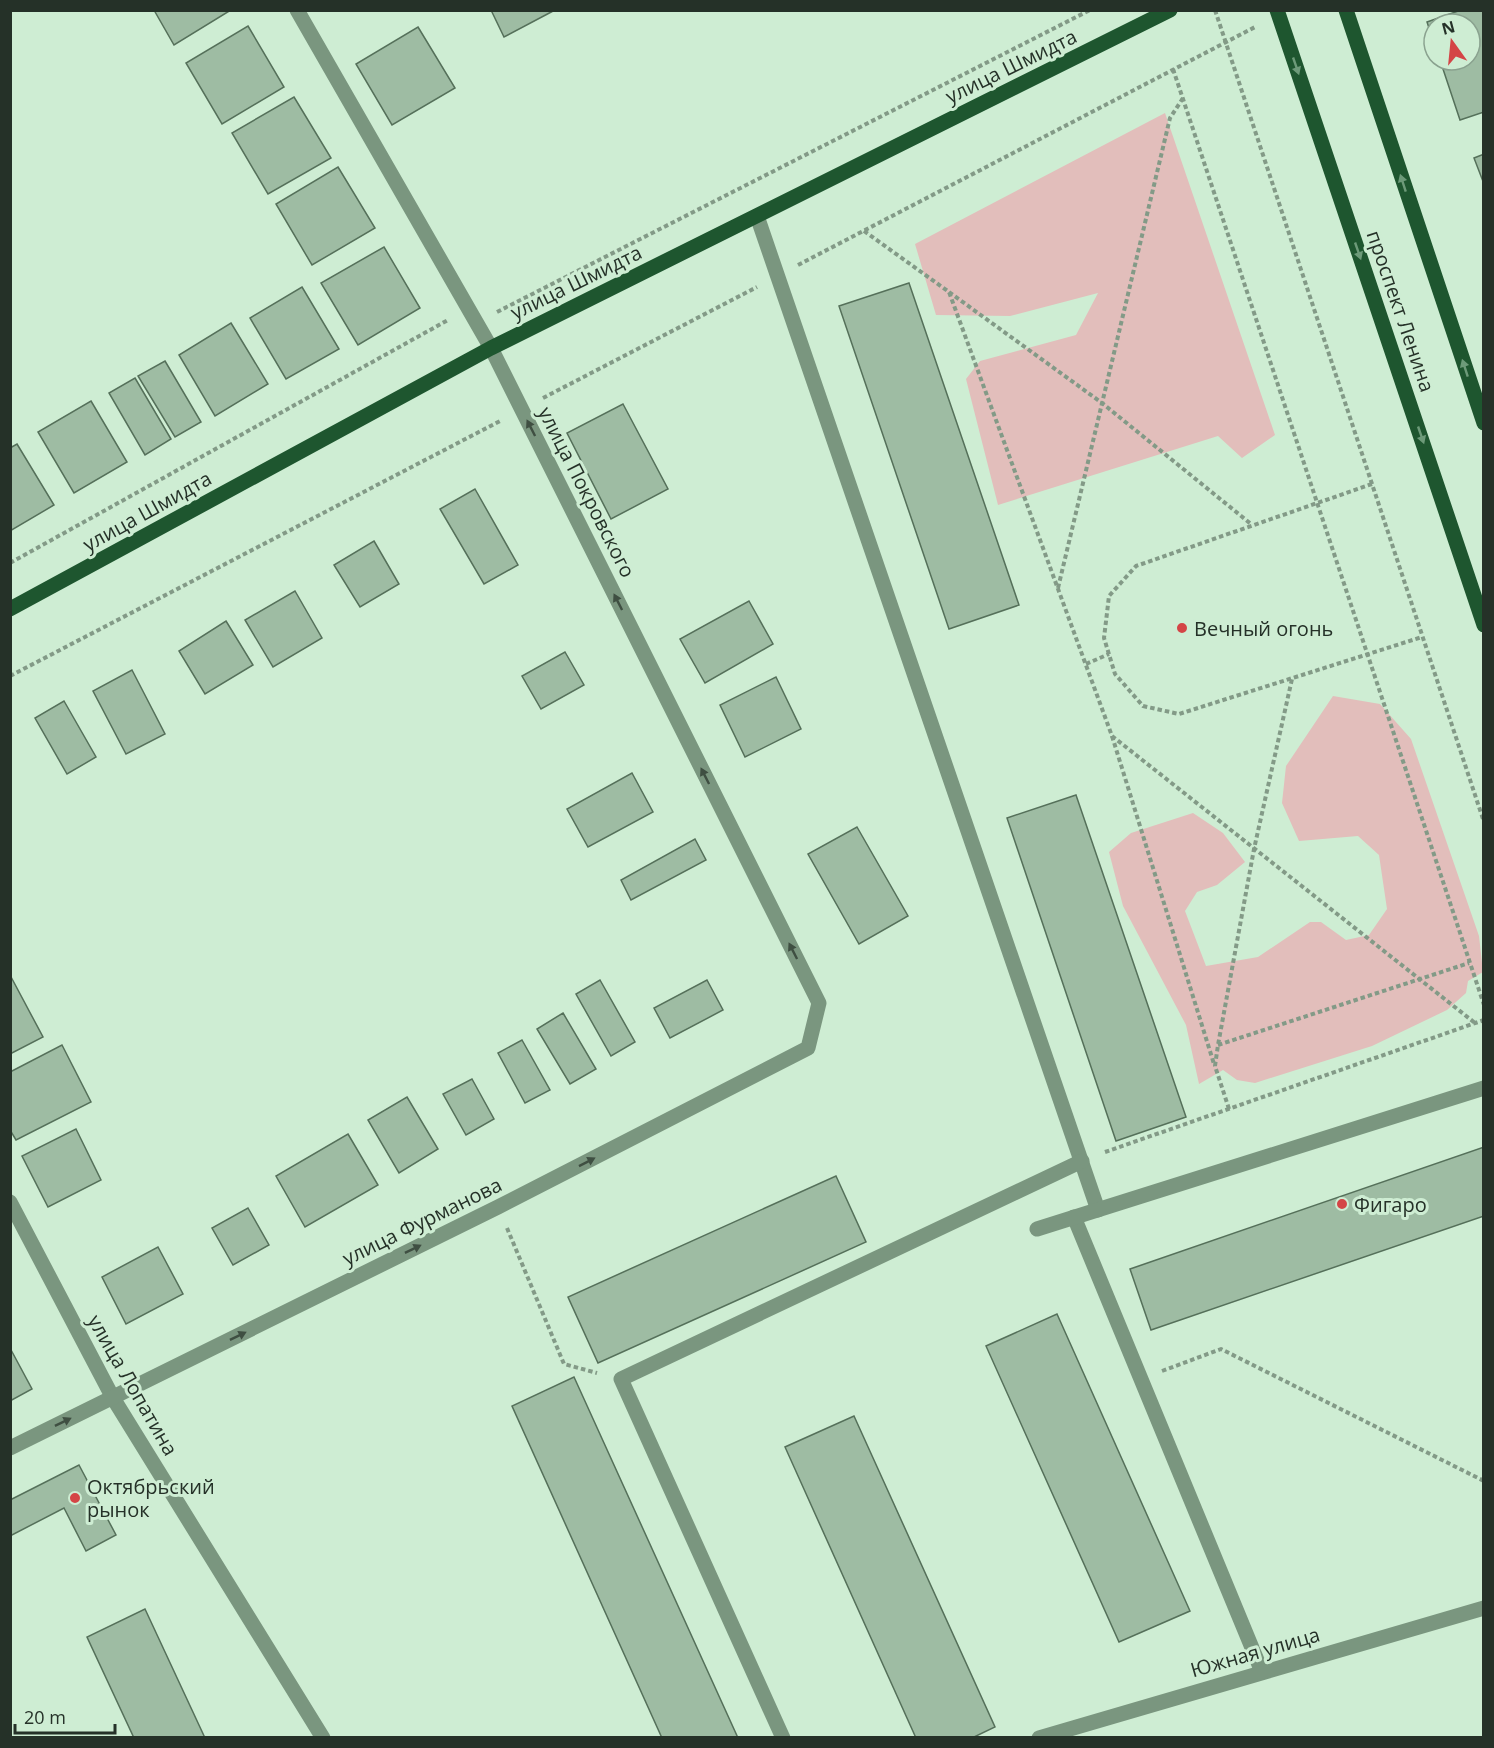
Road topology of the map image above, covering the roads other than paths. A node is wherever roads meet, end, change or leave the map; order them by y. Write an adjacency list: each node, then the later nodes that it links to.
1 (297, 10): 6 (street, улица Покровского)
2 (1170, 10): 5 (main road, улица Шмидта)
3 (1277, 10): 9 (main road, проспект Ленина, one-way to 9)
4 (1346, 10): 7 (main road, one-way to 4)
5 (757, 216): 6 (main road, улица Шмидта); 12 (street)
6 (491, 348): 8 (main road, улица Шмидта); 10 (street, улица Покровского, one-way to 6)
7 (1484, 423)
8 (10, 609)
9 (1484, 625)
10 (819, 1003): 17 (street, улица Фурманова, one-way to 10)
11 (1484, 1088): 14 (street)
12 (1082, 1161): 14 (street); 23 (street)
13 (10, 1202): 17 (street, улица Лопатина)
14 (1098, 1210): 15 (street)
15 (1074, 1217): 16 (street); 20 (street)
16 (1037, 1229)
17 (113, 1398): 18 (street, улица Фурманова, one-way to 17); 22 (street, улица Лопатина)
18 (10, 1448)
19 (1484, 1608): 20 (street, Южная улица)
20 (1262, 1672): 21 (street, Южная улица)
21 (1064, 1734): 24 (street, Южная улица)
22 (323, 1737)
23 (783, 1737)
24 (1039, 1737)

